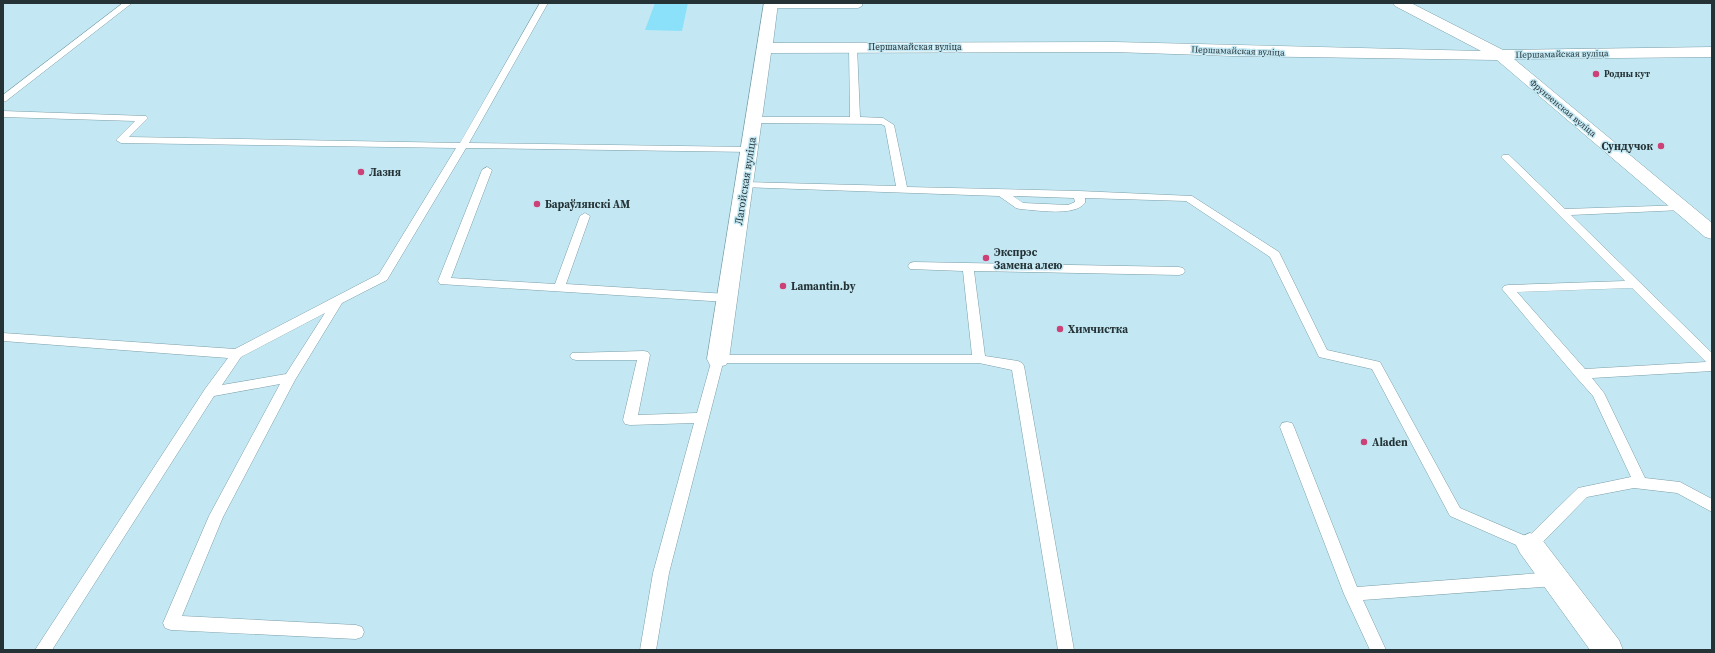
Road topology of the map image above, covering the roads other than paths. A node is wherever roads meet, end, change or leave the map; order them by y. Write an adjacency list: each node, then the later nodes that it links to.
1 (128, 3): 10 (lane)
2 (544, 3): 14 (lane)
3 (858, 3): 5 (lane)
4 (1400, 3): 9 (street, Фрунзенская вуліца)
5 (771, 5): 7 (street, Лагойская вуліца)
6 (853, 47): 7 (street, Першамайская вуліца); 9 (street, Першамайская вуліца); 13 (lane)
7 (765, 48): 12 (street, Лагойская вуліца)
8 (1712, 52): 9 (street, Першамайская вуліца)
9 (1500, 55): 20 (street, Фрунзенская вуліца)
10 (3, 99)
11 (3, 114): 14 (lane)
12 (754, 120): 13 (lane); 15 (street, Лагойская вуліца)
13 (855, 120): 19 (lane)
14 (463, 146): 15 (lane); 30 (lane)
15 (749, 150): 18 (street, Лагойская вуліца)
16 (1506, 157): 21 (lane)
17 (487, 170): 28 (lane)
18 (744, 185): 19 (lane); 29 (street, Лагойская вуліца)
19 (902, 189): 45 (lane)
20 (1682, 207): 21 (lane); 23 (street, Фрунзенская вуліца)
21 (1561, 212): 27 (lane)
22 (585, 216): 28 (lane)
23 (1712, 233)
24 (914, 266): 25 (lane)
25 (968, 267): 26 (lane); 34 (lane)
26 (1179, 271)
27 (1636, 284): 36 (lane); 38 (lane)
28 (559, 288): 29 (lane)
29 (727, 298): 35 (street, Лагойская вуліца)
30 (339, 300): 32 (lane); 39 (lane)
31 (3, 337): 32 (lane)
32 (238, 354): 40 (lane)
33 (576, 356): 41 (lane)
34 (979, 358): 35 (lane); 51 (lane)
35 (718, 359): 41 (lane)
36 (1712, 360)
37 (1712, 366): 38 (lane)
38 (1580, 374): 43 (lane)
39 (290, 378): 40 (lane); 48 (lane)
40 (210, 392): 49 (lane)
41 (702, 418): 50 (lane)
42 (1286, 427): 47 (lane)
43 (1634, 482): 44 (lane); 45 (lane)
44 (1712, 506)
45 (1530, 545): 46 (street)
46 (1555, 579): 47 (lane); 53 (street)
47 (1352, 594): 52 (lane)
48 (356, 632)
49 (43, 650)
50 (648, 650)
51 (1066, 650)
52 (1378, 650)
53 (1608, 650)

